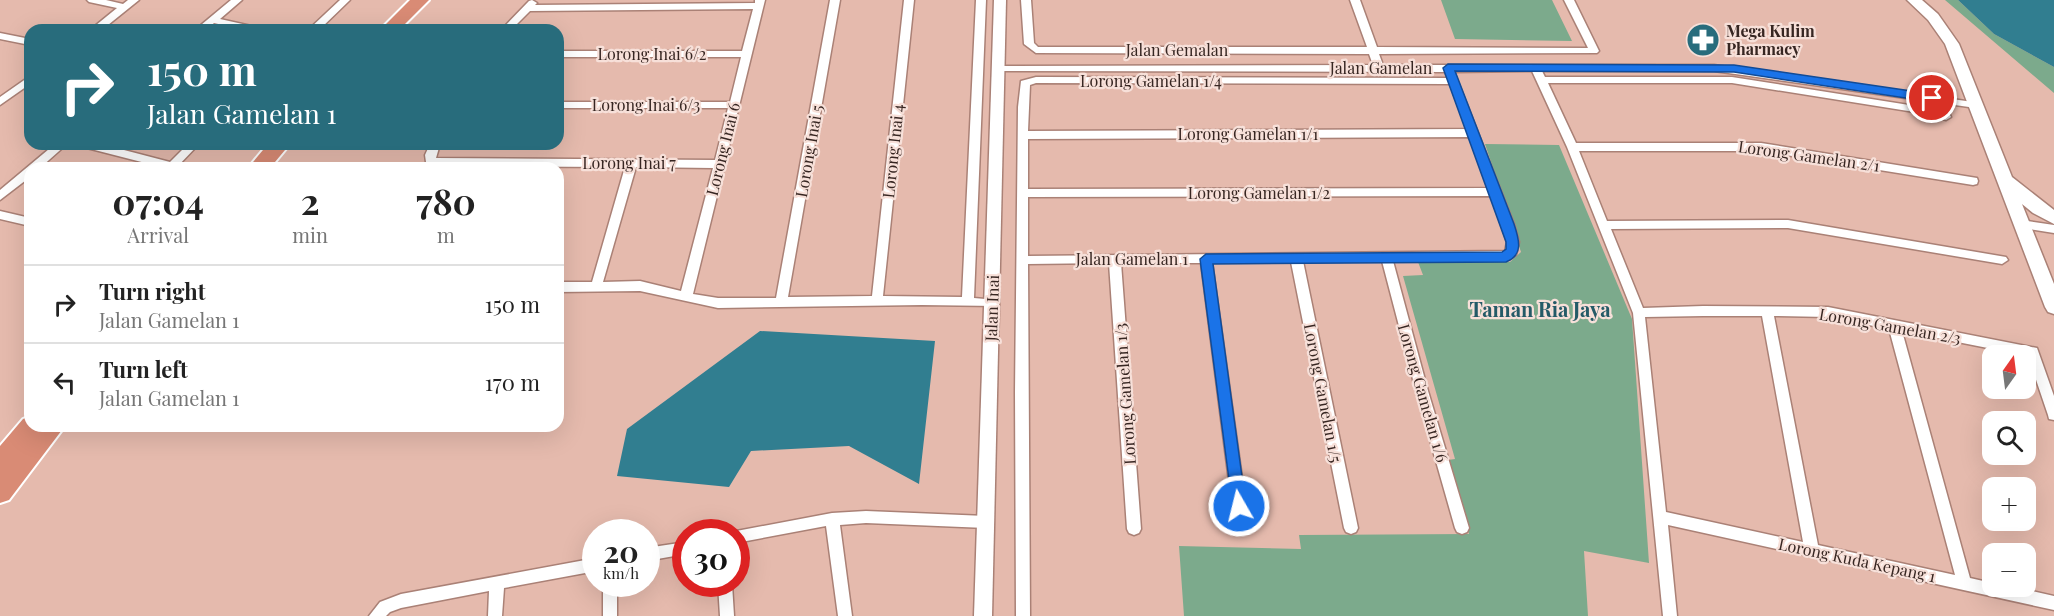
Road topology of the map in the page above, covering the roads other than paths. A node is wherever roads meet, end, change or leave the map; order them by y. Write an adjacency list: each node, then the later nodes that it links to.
1 (92, 0): 17 (street)
2 (134, 0): 17 (street)
3 (237, 0): 18 (street)
4 (345, 0): 22 (street)
5 (420, 0): 23 (highway)
6 (437, 0): 24 (highway)
7 (835, 0): 81 (street, Lorong Inai 5)
8 (909, 0): 80 (street, Lorong Inai 4)
9 (981, 0): 82 (street)
10 (1000, 0): 34 (street, Jalan Inai)
11 (1026, 0): 28 (street, Jalan Gemalan)
12 (1355, 0): 28 (street)
13 (1569, 0): 28 (street, Jalan Gemalan)
14 (1914, 0): 41 (main road)
15 (759, 3): 16 (street); 30 (street, Lorong Inai 6)
16 (531, 4): 25 (street)
17 (124, 7): 19 (street)
18 (212, 20): 20 (street); 21 (street)
19 (103, 24)
20 (207, 24)
21 (230, 24)
22 (319, 24)
23 (395, 24)
24 (413, 24)
25 (512, 24)
26 (0, 36): 27 (street)
27 (24, 41)
28 (1373, 50): 32 (street)
29 (564, 54): 30 (street, Lorong Inai 6/2)
30 (747, 54): 40 (street, Lorong Inai 6)
31 (1535, 67): 33 (street, Jalan Gamelan); 35 (street); 41 (street, Jalan Gamelan)
32 (1379, 68): 33 (street, Jalan Gamelan); 34 (street, Jalan Gamelan)
33 (1448, 68): 36 (street, Jalan Gamelan 1)
34 (999, 69): 83 (street, Jalan Inai)
35 (1540, 80): 42 (street); 45 (street)
36 (1454, 81): 43 (street, Jalan Gamelan 1); 44 (street, Lorong Gamelan 1/4)
37 (24, 83): 38 (street)
38 (2, 99)
39 (564, 105): 40 (street, Lorong Inai 6/3)
40 (734, 105): 57 (street, Lorong Inai 6)
41 (1976, 105): 60 (main road)
42 (1946, 117)
43 (1473, 133): 44 (street, Lorong Gamelan 1/1); 62 (street, Jalan Gamelan 1)
44 (1023, 135): 63 (street, Lorong Gamelan 1/4)
45 (1572, 147): 61 (street, Lorong Gamelan 2/1); 69 (street)
46 (55, 150): 51 (street)
47 (109, 150): 52 (street)
48 (188, 150): 53 (street)
49 (274, 150): 54 (highway)
50 (294, 150): 55 (highway)
51 (40, 162)
52 (153, 162)
53 (176, 162)
54 (264, 162)
55 (282, 162)
56 (632, 163): 57 (street, Lorong Inai 7); 58 (street, Lorong Inai 7); 77 (street)
57 (719, 164): 79 (street, Lorong Inai 6)
58 (564, 165)
59 (24, 176): 64 (street)
60 (2004, 178): 66 (main road); 68 (main road)
61 (1973, 181)
62 (1495, 192): 63 (street, Lorong Gamelan 1/2); 72 (street, Jalan Gamelan 1)
63 (1023, 194): 74 (street, Lorong Gamelan 1/4)
64 (0, 195)
65 (0, 215): 67 (street)
66 (2054, 218)
67 (24, 221)
68 (2021, 224): 70 (street); 84 (main road)
69 (1603, 225): 76 (street); 86 (street)
70 (2054, 229)
71 (1296, 258): 72 (street, Jalan Gamelan 1); 73 (street, Jalan Gamelan 1); 97 (street, Lorong Gamelan 1/5)
72 (1387, 258): 98 (street, Lorong Gamelan 1/6)
73 (1206, 259): 75 (street, Jalan Gamelan 1); 96 (street)
74 (1023, 260): 75 (street, Jalan Gamelan 1); 114 (street, Lorong Gamelan 1/4)
75 (1115, 260): 99 (street, Lorong Gamelan 1/3)
76 (2002, 261)
77 (596, 286): 78 (street); 79 (street)
78 (564, 287)
79 (686, 297): 81 (street)
80 (877, 301): 81 (street); 82 (street)
81 (781, 302)
82 (968, 302): 83 (street)
83 (992, 303): 95 (street, Jalan Inai)
84 (2054, 307)
85 (1767, 311): 86 (street, Lorong Gamelan 2/3); 87 (street, Lorong Gamelan 2/3); 101 (street)
86 (1639, 313): 93 (street)
87 (1894, 325): 88 (street, Lorong Gamelan 2/3); 104 (street)
88 (2054, 415)
89 (27, 432): 91 (highway)
90 (48, 432): 92 (highway)
91 (0, 464)
92 (0, 492)
93 (1660, 518): 101 (street, Lorong Kuda Kepang 1); 115 (street)
94 (832, 519): 95 (street); 100 (street); 112 (street)
95 (986, 522): 113 (street, Jalan Inai)
96 (1242, 528)
97 (1351, 528)
98 (1462, 528)
99 (1134, 529)
100 (750, 534)
101 (1812, 550): 104 (street, Lorong Kuda Kepang 1)
102 (582, 567): 103 (street)
103 (497, 583): 108 (street); 109 (street)
104 (1964, 583): 107 (street, Lorong Kuda Kepang 1)
105 (610, 597): 110 (street)
106 (726, 597): 111 (street)
107 (2054, 603)
108 (376, 616)
109 (495, 616)
110 (610, 616)
111 (727, 616)
112 (845, 616)
113 (983, 616)
114 (1023, 616)
115 (1670, 616)

